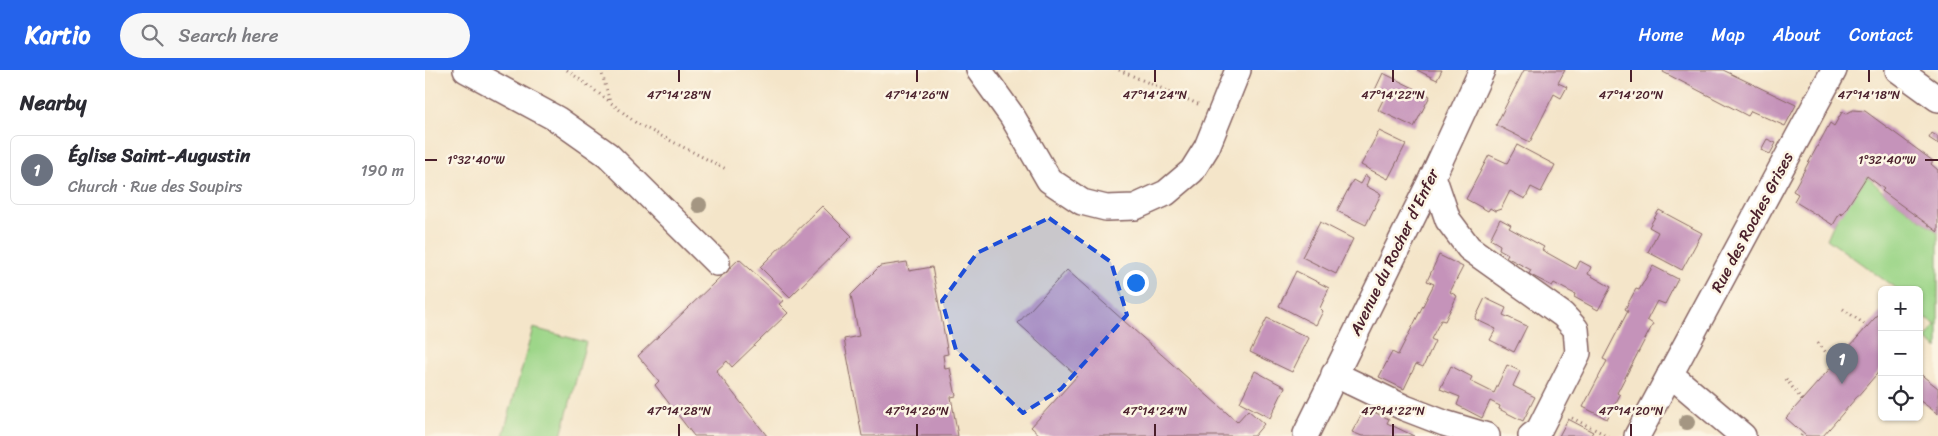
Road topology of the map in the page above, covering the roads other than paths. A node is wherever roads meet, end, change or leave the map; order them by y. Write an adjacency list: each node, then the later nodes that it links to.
1 (466, 70): 9 (street)
2 (979, 70): 3 (street)
3 (1238, 70)
4 (1481, 70): 8 (street, Avenue du Rocher d'Enfer)
5 (1834, 70): 11 (street, Rue des Roches Grises)
6 (1898, 70): 7 (street)
7 (1938, 99)
8 (1433, 176): 10 (street, Avenue du Rocher d'Enfer); 14 (street)
9 (717, 263)
10 (1334, 374): 12 (street, Avenue du Rocher d'Enfer); 13 (street)
11 (1670, 374): 15 (street, Rue des Roches Grises); 16 (street)
12 (1306, 434)
13 (1487, 436)
14 (1531, 436)
15 (1637, 436)
16 (1743, 436)

